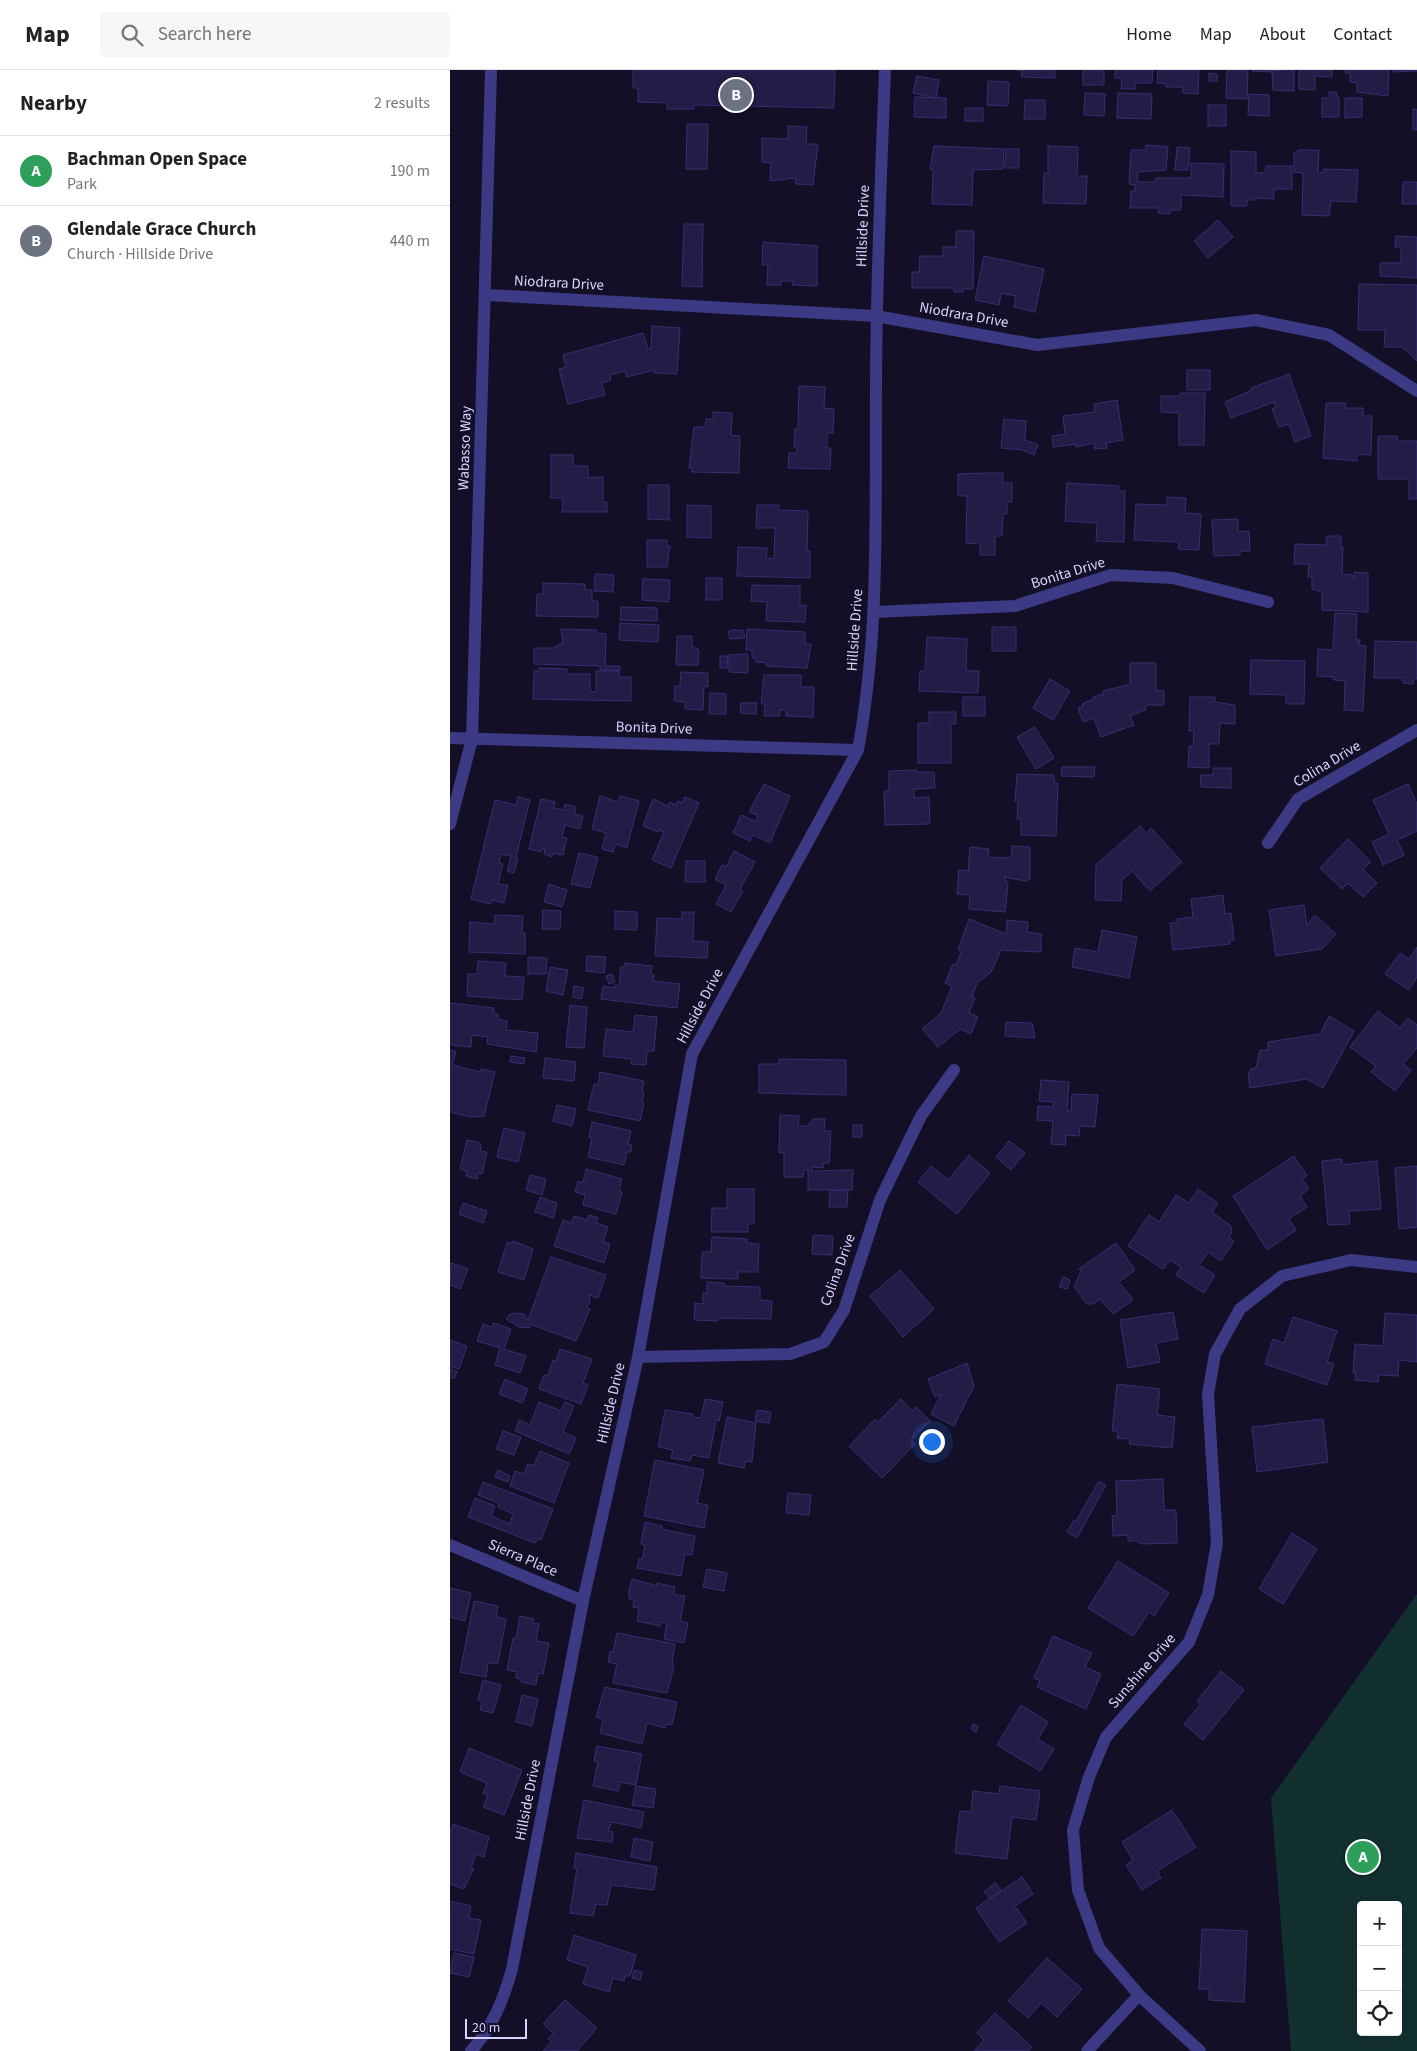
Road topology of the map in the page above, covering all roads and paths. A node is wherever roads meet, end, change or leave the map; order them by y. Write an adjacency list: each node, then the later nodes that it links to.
1 (491, 70): 3 (street, Wabasso Way)
2 (885, 70): 4 (street, Hillside Drive)
3 (486, 295): 4 (street, Niodrara Drive); 10 (street, Wabasso Way)
4 (876, 316): 5 (street, Niodrara Drive); 7 (street, Hillside Drive)
5 (1417, 391)
6 (1268, 602): 7 (street, Bonita Drive)
7 (874, 612): 11 (street, Hillside Drive)
8 (1417, 730): 13 (street, Colina Drive)
9 (450, 738): 10 (street, Bonita Drive)
10 (472, 739): 11 (street, Bonita Drive); 12 (street, Wabasso Way)
11 (858, 750): 16 (street, Hillside Drive)
12 (450, 824)
13 (1268, 843)
14 (954, 1070): 16 (street, Colina Drive)
15 (1417, 1267): 19 (street, Sunshine Drive)
16 (638, 1357): 18 (street, Hillside Drive)
17 (450, 1545): 18 (street, Sierra Place)
18 (583, 1601): 20 (street, Hillside Drive)
19 (1139, 1995): 21 (street); 22 (street, Sunshine Drive)
20 (471, 2051)
21 (1086, 2051)
22 (1200, 2051)

